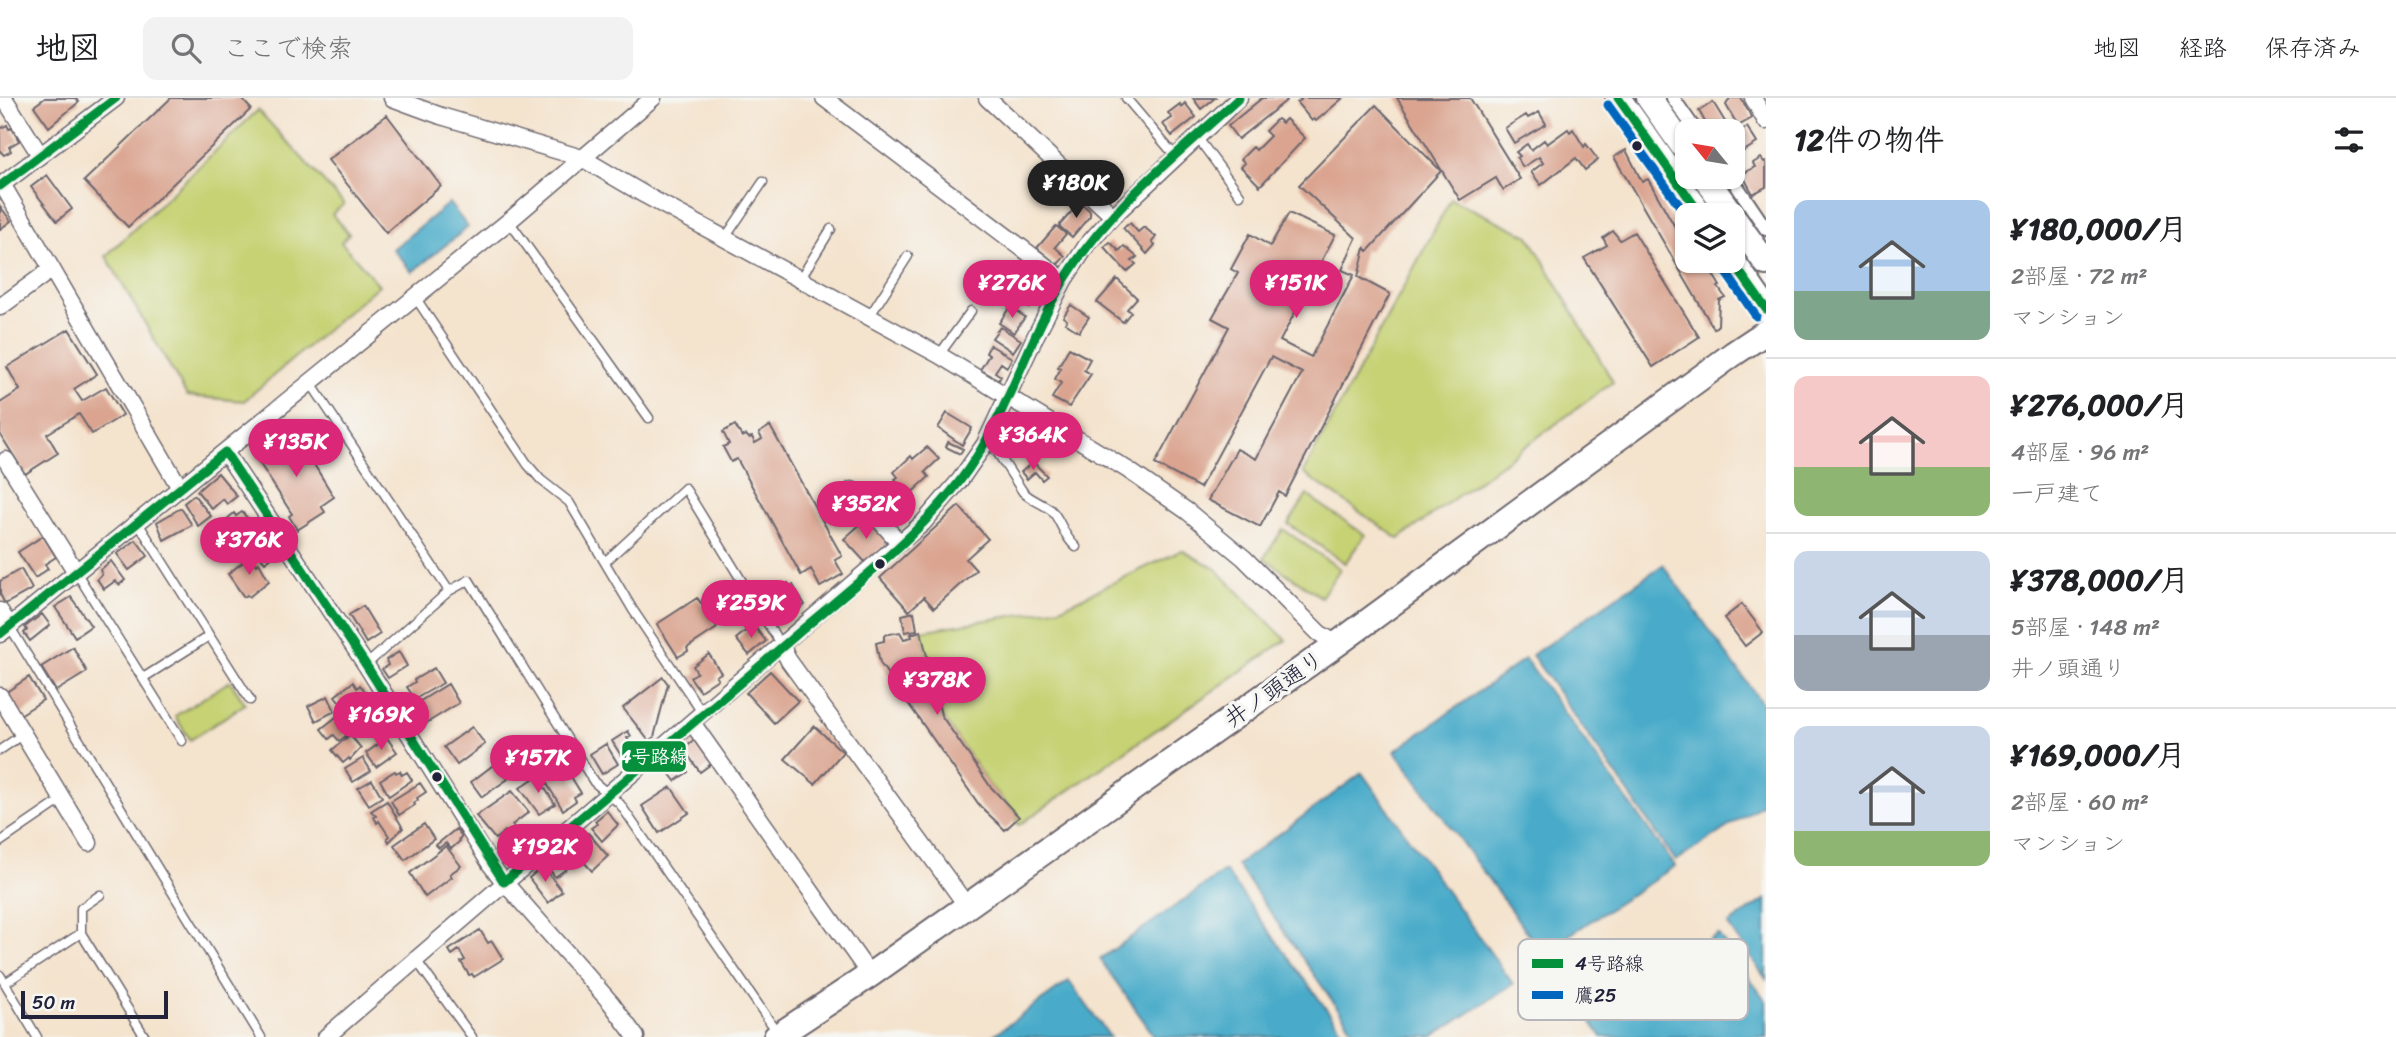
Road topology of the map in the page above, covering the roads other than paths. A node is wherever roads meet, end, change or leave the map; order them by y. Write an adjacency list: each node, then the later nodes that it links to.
1 (4, 98): 17 (street)
2 (116, 98): 17 (street)
3 (392, 98): 19 (street)
4 (653, 98): 19 (street)
5 (824, 98): 36 (street)
6 (988, 98): 25 (street)
7 (1126, 98): 18 (lane)
8 (1239, 98): 16 (street)
9 (1618, 98): 24 (main road)
10 (1649, 98): 15 (main road)
11 (1673, 98): 13 (street)
12 (1753, 98): 14 (street)
13 (1688, 119)
14 (1766, 121)
15 (1675, 135)
16 (1197, 137): 18 (street); 23 (lane)
17 (40, 155): 21 (street)
18 (1176, 157): 25 (street)
19 (582, 158): 26 (street); 30 (street)
20 (763, 182): 30 (lane)
21 (1, 185): 33 (street)
22 (1739, 189): 28 (street)
23 (1240, 195)
24 (1692, 203)
25 (1113, 216): 36 (street)
26 (509, 221): 37 (street); 46 (lane)
27 (831, 229): 35 (lane)
28 (1766, 229)
29 (1745, 233): 32 (main road)
30 (725, 238): 35 (street)
31 (908, 256): 41 (lane)
32 (1766, 263)
33 (52, 269): 38 (street); 50 (street)
34 (1741, 273): 39 (main road)
35 (800, 279): 41 (street)
36 (1064, 280): 45 (street)
37 (415, 297): 44 (street); 55 (lane)
38 (0, 307)
39 (1766, 309)
40 (971, 311): 43 (lane)
41 (869, 317): 43 (street)
42 (1766, 332): 61 (main road, 井ノ頭通り)
43 (939, 355): 45 (street)
44 (310, 382): 48 (street); 57 (lane)
45 (1008, 397): 47 (street); 61 (street)
46 (649, 418)
47 (988, 438): 53 (street); 54 (lane)
48 (225, 452): 50 (street); 63 (street)
49 (6, 460): 56 (street)
50 (180, 488): 52 (street)
51 (852, 490): 53 (street)
52 (138, 523): 56 (street); 60 (lane)
53 (900, 543): 62 (street)
54 (1076, 547)
55 (605, 562): 62 (lane); 67 (lane)
56 (76, 572): 59 (street); 64 (lane)
57 (449, 591): 63 (lane); 71 (lane)
58 (0, 611): 59 (street)
59 (5, 630): 85 (lane)
60 (209, 636): 64 (lane); 66 (lane)
61 (1337, 644): 77 (main road, 井ノ頭通り)
62 (782, 647): 67 (street); 77 (street)
63 (366, 665): 75 (street)
64 (143, 678): 69 (lane)
65 (0, 696): 68 (street)
66 (250, 700)
67 (698, 719): 71 (street); 80 (street)
68 (23, 734): 70 (lane); 72 (street)
69 (183, 741)
70 (0, 750)
71 (608, 795): 75 (street); 82 (lane)
72 (63, 799): 73 (lane); 74 (street)
73 (0, 842)
74 (89, 843)
75 (504, 882): 79 (street); 88 (street)
76 (100, 895): 78 (lane)
77 (967, 906): 80 (main road, 井ノ頭通り)
78 (81, 933): 81 (lane); 84 (lane)
79 (416, 960): 86 (street); 87 (lane)
80 (870, 975): 82 (main road, 井ノ頭通り)
81 (2, 979): 83 (lane)
82 (777, 1036)
83 (37, 1037)
84 (145, 1037)
85 (261, 1037)
86 (326, 1037)
87 (472, 1037)
88 (636, 1037)

